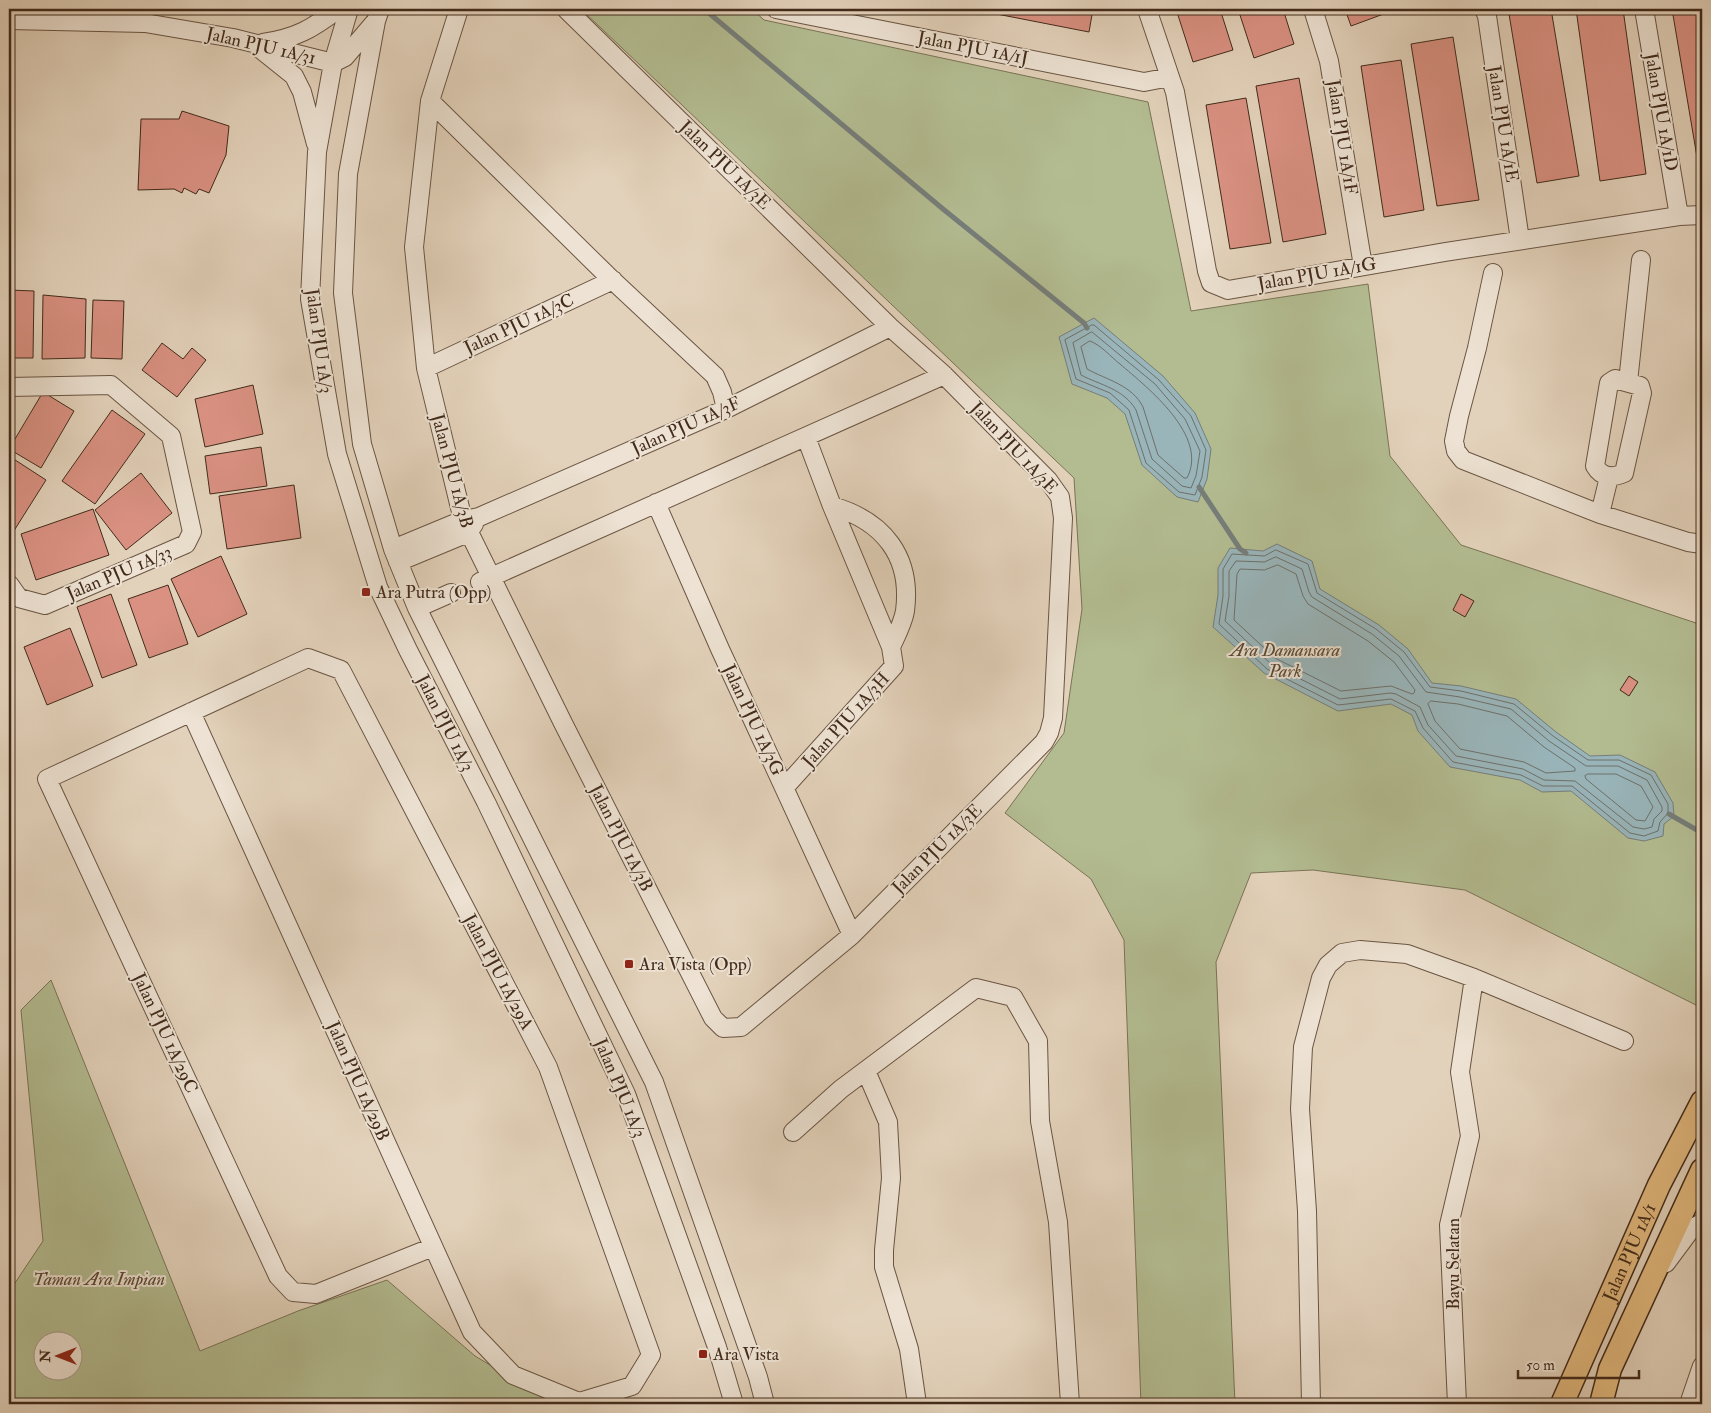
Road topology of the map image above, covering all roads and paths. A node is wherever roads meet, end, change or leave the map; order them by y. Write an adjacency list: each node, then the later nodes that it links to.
1 (338, 9): 12 (street)
2 (349, 9): 13 (street, Jalan PJU 1A/3)
3 (459, 9): 15 (street, Jalan PJU 1A/3B)
4 (566, 9): 24 (street, Jalan PJU 1A/3E)
5 (776, 9): 14 (street, Jalan PJU 1A/1J)
6 (1146, 9): 14 (street, Jalan PJU 1A/1G)
7 (1313, 9): 21 (street, Jalan PJU 1A/1F)
8 (1484, 9): 19 (street, Jalan PJU 1A/1E)
9 (1644, 9): 17 (street, Jalan PJU 1A/1D)
10 (378, 15): 13 (street); 37 (street, Jalan PJU 1A/3)
11 (9, 20): 12 (street, Jalan PJU 1A/31)
12 (255, 44): 13 (street, Jalan PJU 1A/31); 16 (street)
13 (333, 63): 16 (street, Jalan PJU 1A/3)
14 (1170, 76): 21 (street, Jalan PJU 1A/1G)
15 (430, 101): 23 (street); 25 (street, Jalan PJU 1A/3B)
16 (318, 152): 59 (street, Jalan PJU 1A/3)
17 (1679, 216): 18 (street, Jalan PJU 1A/1G); 19 (street, Jalan PJU 1A/1G)
18 (1702, 216)
19 (1520, 240): 21 (street, Jalan PJU 1A/1G)
20 (1641, 260): 27 (street)
21 (1363, 266)
22 (1493, 273): 34 (street)
23 (613, 280): 25 (street, Jalan PJU 1A/3C); 29 (street)
24 (890, 327): 26 (street, Jalan PJU 1A/3E); 29 (street, Jalan PJU 1A/3F)
25 (426, 368): 35 (street, Jalan PJU 1A/3B)
26 (944, 375): 30 (street); 45 (street, Jalan PJU 1A/3E)
27 (1628, 382): 31 (street); 31 (street)
28 (9, 387): 39 (street, Jalan PJU 1A/33)
29 (726, 408): 35 (street, Jalan PJU 1A/3F)
30 (806, 437): 32 (street); 33 (street, Jalan PJU 1A/3H)
31 (1608, 477): 34 (street)
32 (656, 503): 38 (street); 44 (street, Jalan PJU 1A/3G)
33 (832, 506): 42 (street, Jalan PJU 1A/3H); 42 (street, Jalan PJU 1A/3H)
34 (1600, 514): 36 (street)
35 (470, 524): 37 (street, Jalan PJU 1A/3F); 38 (street, Jalan PJU 1A/3B)
36 (1702, 544)
37 (396, 555): 41 (street, Jalan PJU 1A/3)
38 (486, 579): 47 (street, Jalan PJU 1A/3B)
39 (9, 584)
40 (451, 593): 41 (street)
41 (418, 608): 60 (street, Jalan PJU 1A/3)
42 (891, 647): 44 (street, Jalan PJU 1A/3H)
43 (191, 712): 54 (street, Jalan PJU 1A/29B); 54 (street, Jalan PJU 1A/29C); 58 (street, Jalan PJU 1A/29A)
44 (785, 787): 45 (street, Jalan PJU 1A/3G)
45 (852, 935): 47 (street, Jalan PJU 1A/3E)
46 (1474, 978): 48 (street); 63 (street); 64 (street, Bayu Selatan)
47 (723, 1028)
48 (1624, 1040)
49 (866, 1071): 51 (street); 61 (street); 62 (street)
50 (1702, 1102): 65 (main road, Jalan PJU 1A/1)
51 (793, 1132)
52 (1702, 1170): 55 (main road, Jalan PJU 1A/1)
53 (1702, 1222): 55 (street)
54 (433, 1246): 58 (street, Jalan PJU 1A/29B)
55 (1649, 1286): 57 (main road, Jalan PJU 1A/1)
56 (1702, 1366): 68 (street)
57 (1610, 1369): 66 (street); 67 (main road, Jalan PJU 1A/1)
58 (579, 1403)
59 (734, 1404)
60 (765, 1404)
61 (917, 1404)
62 (1070, 1404)
63 (1311, 1404)
64 (1457, 1404)
65 (1562, 1404)
66 (1594, 1404)
67 (1601, 1404)
68 (1689, 1404)

